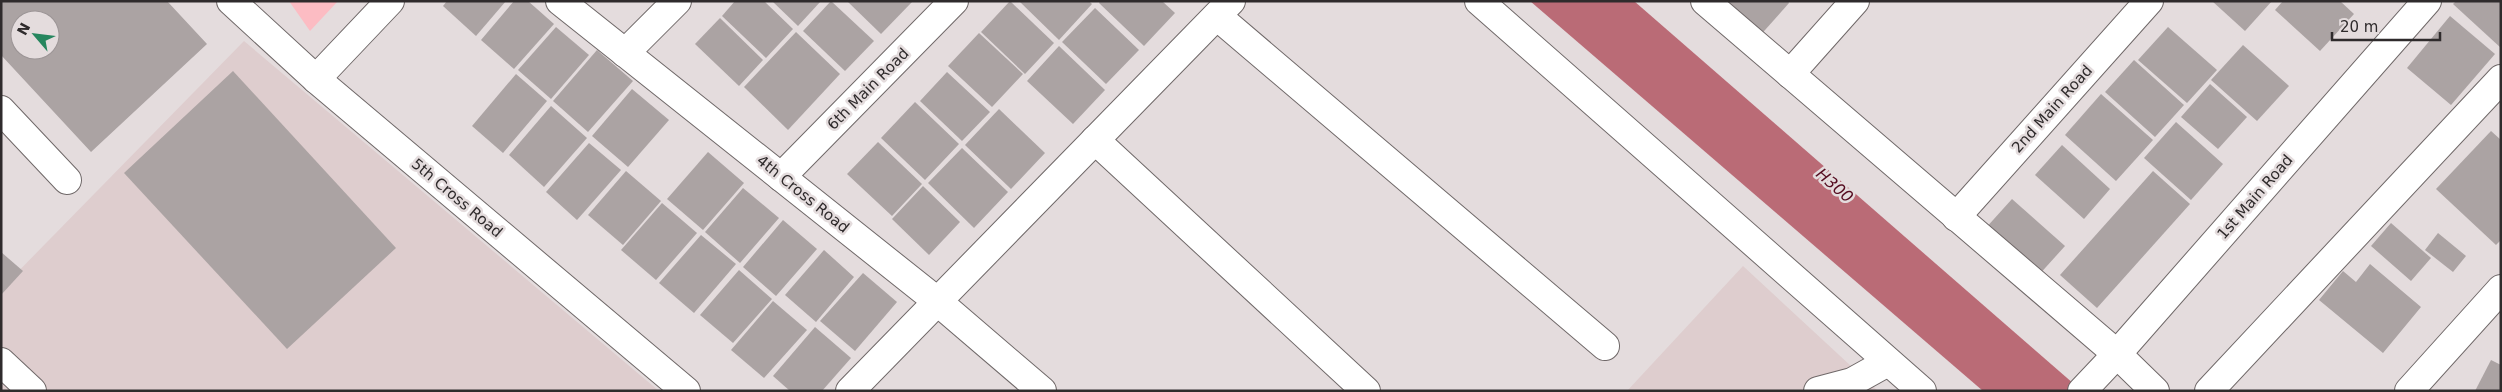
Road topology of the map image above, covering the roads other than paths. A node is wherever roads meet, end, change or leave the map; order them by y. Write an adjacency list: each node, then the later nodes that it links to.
1 (231, 1): 14 (street, 5th Cross Road)
2 (390, 1): 14 (street)
3 (560, 1): 12 (street, 4th Cross Road)
4 (677, 1): 12 (street)
5 (954, 1): 18 (street, 6th Main Road)
6 (1479, 1): 26 (street)
7 (1705, 1): 13 (street)
8 (1855, 1): 13 (street)
9 (2149, 1): 20 (street, 2nd Main Road)
10 (2427, 1): 24 (street, 1st Main Road)
11 (1224, 9): 17 (street); 23 (street)
12 (625, 53): 18 (street, 4th Cross Road)
13 (1790, 74): 20 (street)
14 (316, 79): 28 (street, 5th Cross Road)
15 (2501, 80): 36 (street)
16 (1, 110): 19 (street)
17 (1095, 140): 22 (street); 31 (street)
18 (781, 177): 22 (street, 4th Cross Road)
19 (67, 180)
20 (1956, 217): 24 (street)
21 (2501, 289): 37 (street)
22 (937, 301): 29 (street); 30 (street, 4th Cross Road)
23 (1606, 346)
24 (2117, 354): 34 (street, 1st Main Road); 35 (street)
25 (1, 362): 27 (street)
26 (1888, 362): 32 (street); 33 (street)
27 (32, 391)
28 (686, 391)
29 (850, 391)
30 (1042, 391)
31 (1366, 391)
32 (1818, 391)
33 (1922, 391)
34 (2082, 391)
35 (2155, 391)
36 (2209, 391)
37 (2409, 391)

